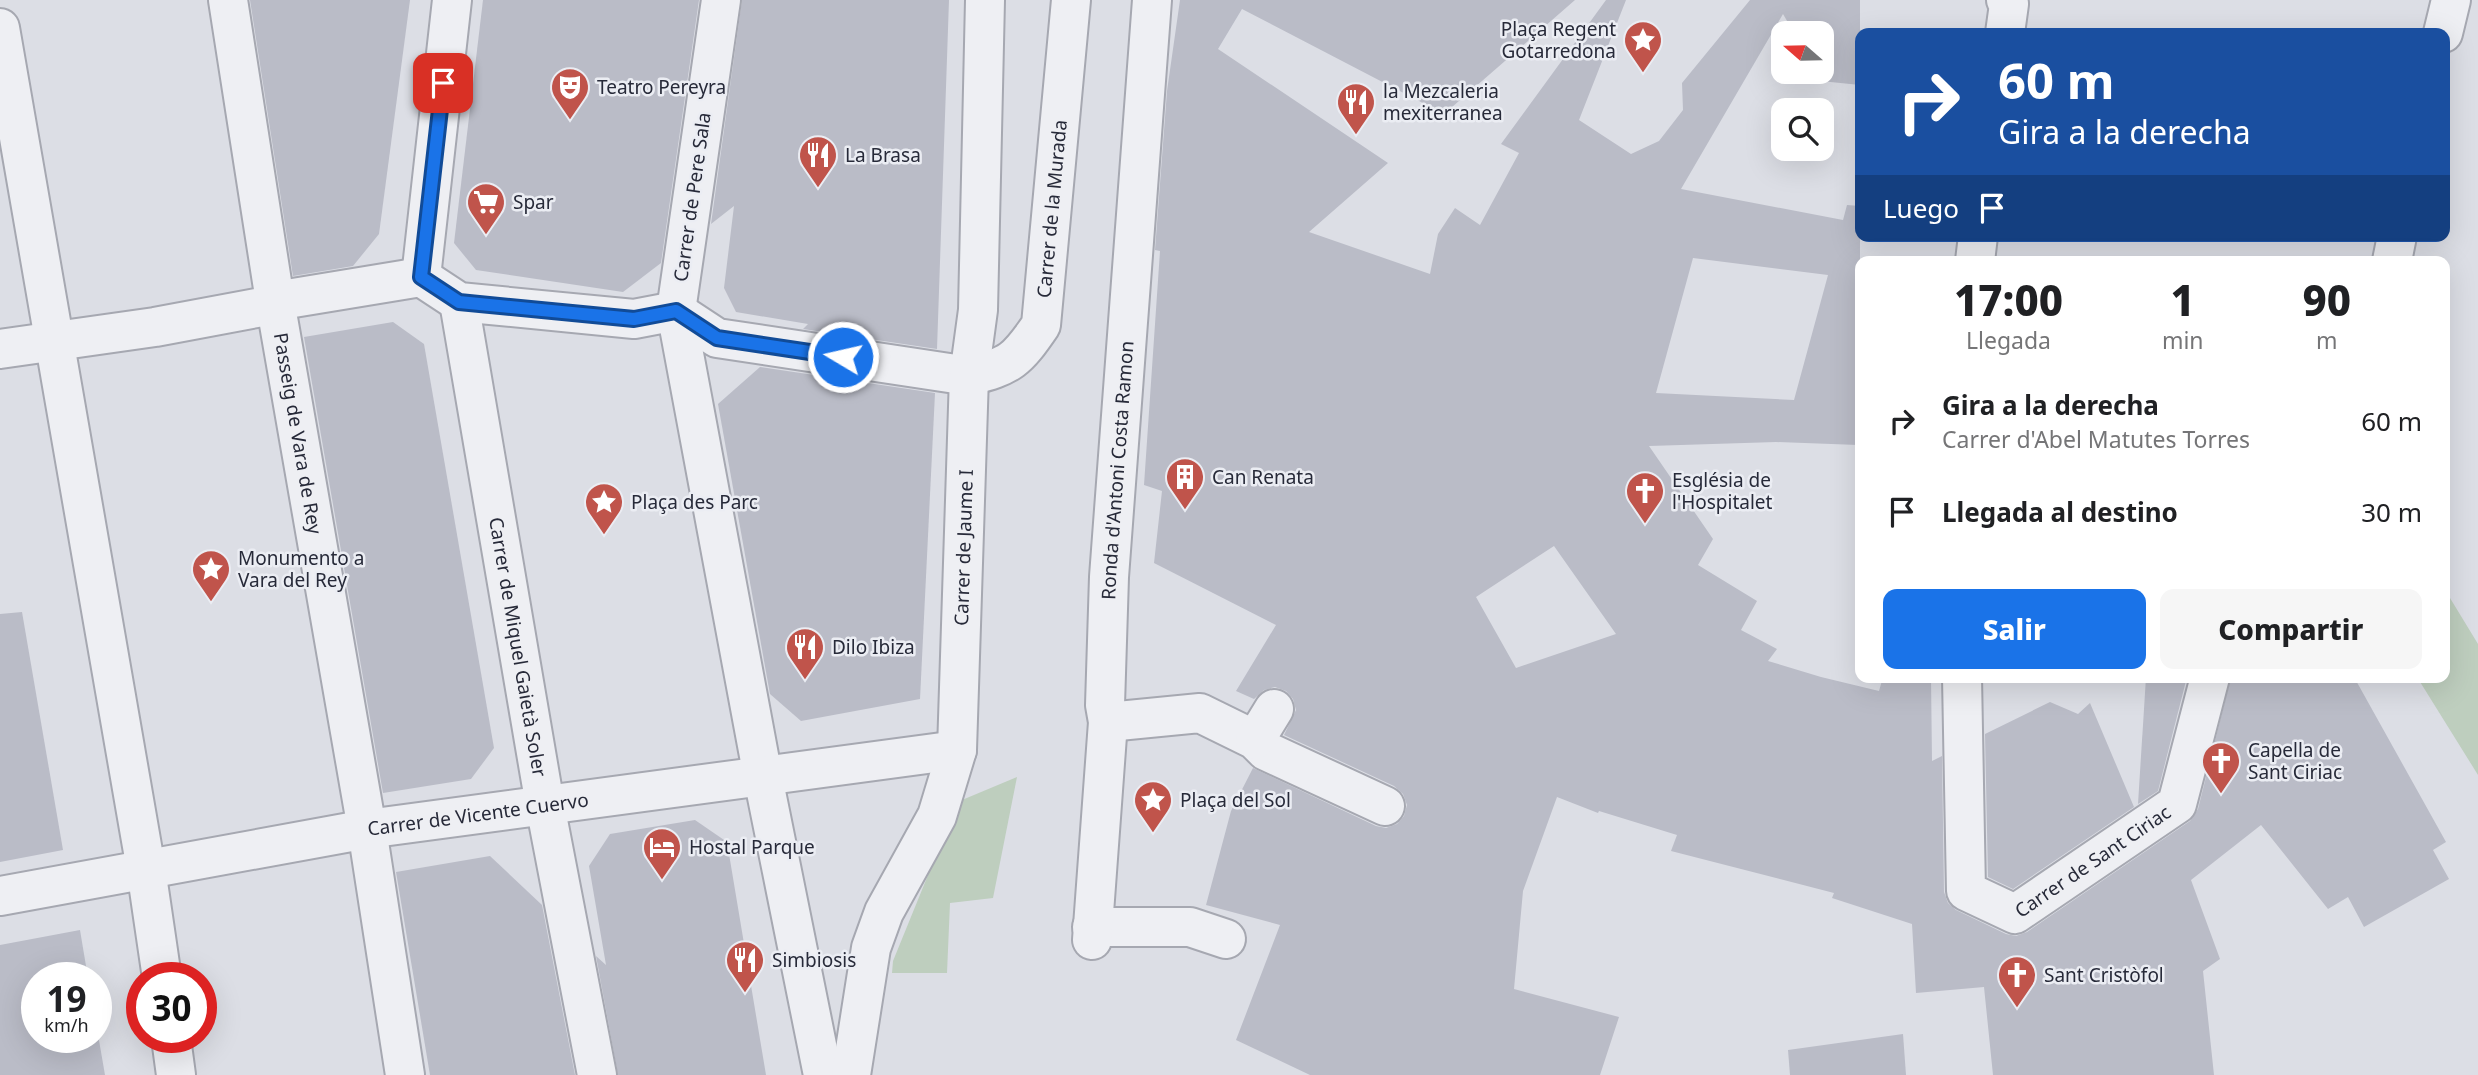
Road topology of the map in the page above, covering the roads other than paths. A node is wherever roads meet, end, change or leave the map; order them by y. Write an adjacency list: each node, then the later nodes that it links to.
1 (228, 0): 11 (street, Passeig de Vara de Rey)
2 (452, 0): 10 (street)
3 (721, 0): 13 (street, Carrer de Pere Sala)
4 (985, 0): 16 (street, Carrer de Jaume I)
5 (1071, 0): 16 (street, Carrer de la Murada)
6 (1152, 0): 19 (street, Ronda d'Antoni Costa Ramon)
7 (2451, 0): 8 (street)
8 (2444, 28)
9 (0, 29): 14 (street)
10 (421, 277): 11 (street); 12 (street)
11 (275, 301): 14 (street); 24 (street, Passeig de Vara de Rey)
12 (459, 302): 13 (street); 22 (street, Carrer de Miquel Gaietà Soler)
13 (676, 311): 16 (street); 21 (street)
14 (54, 341): 15 (street); 25 (street)
15 (0, 349)
16 (969, 376): 20 (street, Carrer de Jaume I)
17 (1962, 683): 18 (street, Carrer de Sant Ciriac)
18 (2208, 683)
19 (1108, 722): 23 (street); 27 (street, Ronda d'Antoni Costa Ramon)
20 (957, 750): 21 (street, Carrer de Vicente Cuervo); 34 (street, Carrer de Jaume I)
21 (764, 777): 22 (street, Carrer de Vicente Cuervo); 33 (street)
22 (545, 805): 24 (street, Carrer de Vicente Cuervo); 32 (street, Carrer de Miquel Gaietà Soler)
23 (1385, 806)
24 (367, 829): 25 (street, Carrer de Vicente Cuervo); 31 (street, Passeig de Vara de Rey)
25 (146, 869): 26 (street, Carrer de Vicente Cuervo); 28 (street)
26 (0, 896)
27 (1202, 935)
28 (160, 962)
29 (173, 1053): 30 (street)
30 (176, 1075)
31 (405, 1075)
32 (597, 1075)
33 (823, 1075)
34 (851, 1075)

